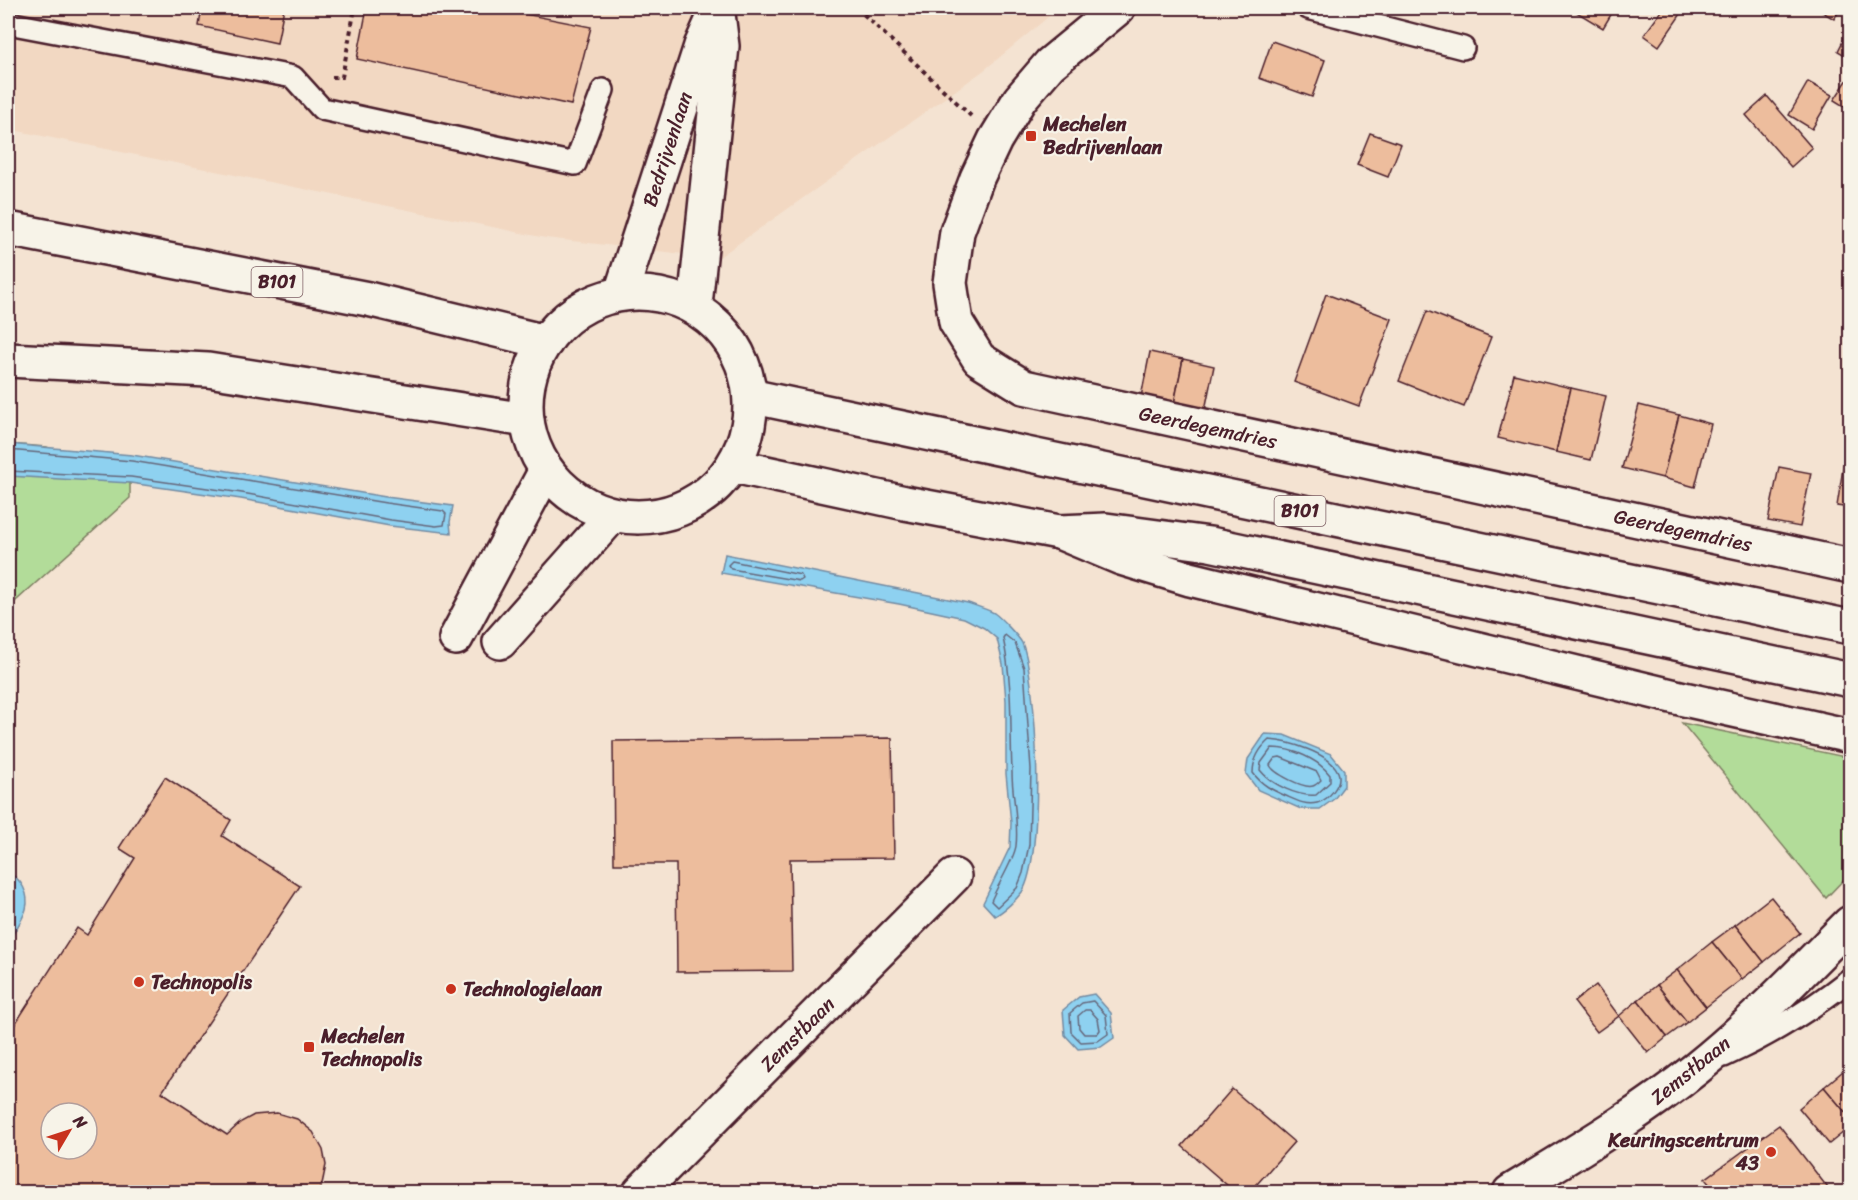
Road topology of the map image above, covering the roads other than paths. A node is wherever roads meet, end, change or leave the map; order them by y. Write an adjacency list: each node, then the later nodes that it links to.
1 (718, 8): 8 (main road, Bedrijvenlaan); 9 (main road, Bedrijvenlaan)
2 (1118, 8): 18 (main road, Geerdegemdries)
3 (1308, 8): 5 (lane)
4 (8, 22): 6 (lane)
5 (1463, 48)
6 (603, 90)
7 (8, 229): 10 (main road, B101)
8 (621, 293): 9 (main road); 10 (main road)
9 (695, 305): 12 (main road)
10 (546, 342): 13 (main road)
11 (8, 360): 13 (main road)
12 (750, 396): 14 (main road); 19 (main road, B101)
13 (526, 420): 15 (main road)
14 (734, 466): 16 (main road); 17 (main road)
15 (545, 472): 16 (main road); 20 (main road)
16 (612, 516): 21 (main road)
17 (1059, 532): 22 (main road); 23 (main road)
18 (1851, 566)
19 (1851, 627)
20 (456, 638)
21 (500, 642)
22 (1851, 680)
23 (1851, 736)
24 (954, 876): 28 (main road, Zemstbaan)
25 (1851, 923): 27 (main road, Zemstbaan)
26 (1851, 979): 27 (lane)
27 (1698, 1068): 29 (main road, Zemstbaan)
28 (640, 1192)
29 (1510, 1192)

